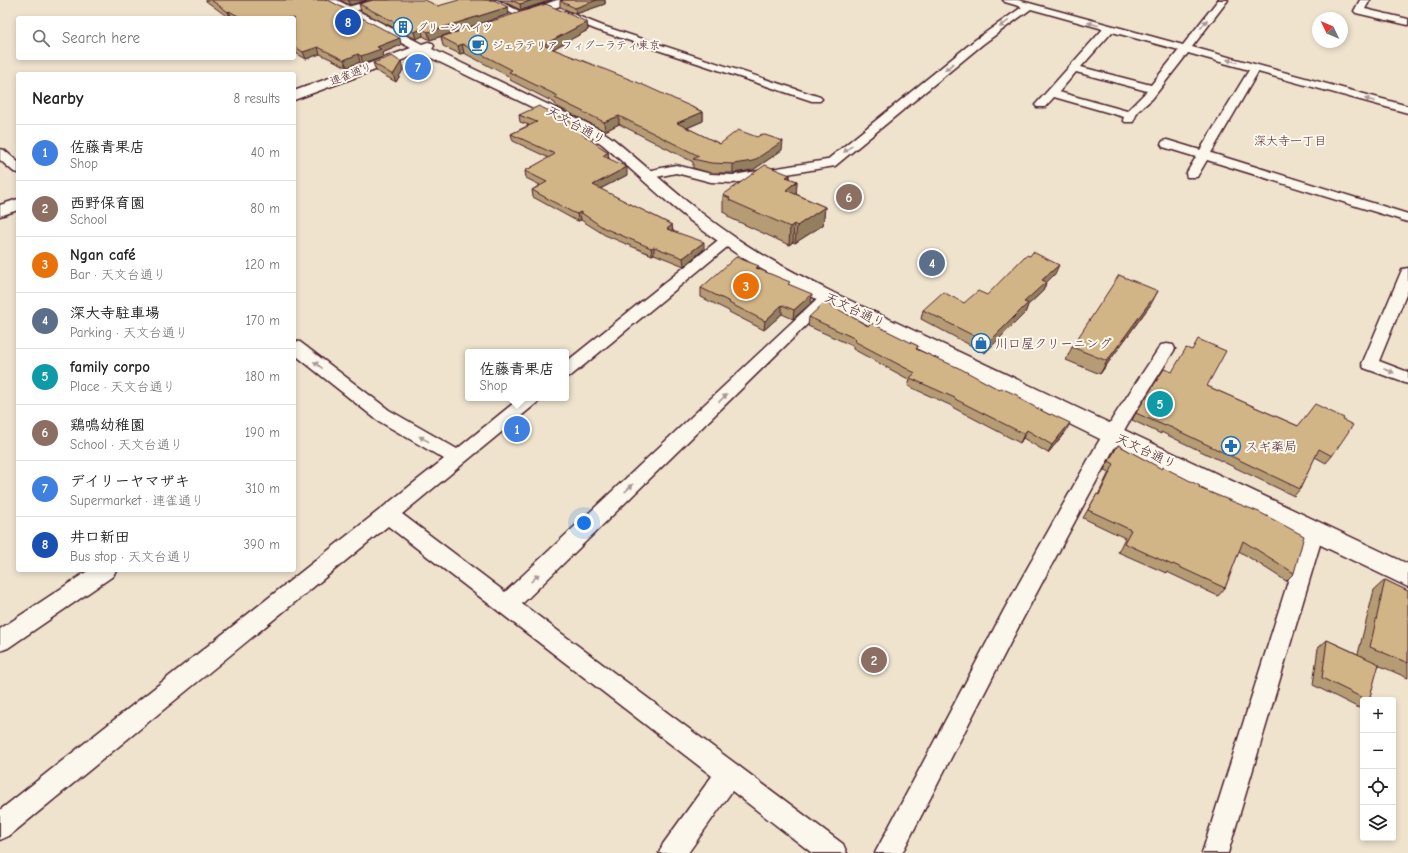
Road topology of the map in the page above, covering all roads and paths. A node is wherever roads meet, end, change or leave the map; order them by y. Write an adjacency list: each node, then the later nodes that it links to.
1 (328, 0): 10 (main road, 天文台通り)
2 (384, 0): 10 (street)
3 (490, 0): 11 (street)
4 (568, 0): 9 (main road)
5 (1008, 0): 8 (street)
6 (1223, 0): 17 (street, one-way to 6)
7 (1365, 0): 13 (street)
8 (1029, 6): 14 (street, one-way to 8); 31 (street, one-way to 31)
9 (548, 7): 11 (main road); 23 (street)
10 (347, 10): 16 (main road, 天文台通り)
11 (522, 15): 12 (main road)
12 (507, 20)
13 (1408, 22)
14 (1110, 28): 17 (street); 18 (street)
15 (440, 42): 16 (main road, 連雀通り)
16 (420, 48): 22 (main road, 連雀通り); 31 (main road, 天文台通り)
17 (1186, 49): 19 (street, one-way to 17); 20 (street)
18 (1074, 68): 20 (street); 21 (street)
19 (1256, 68): 25 (street, one-way to 19); 28 (street)
20 (1153, 90): 21 (street)
21 (1051, 93): 24 (street)
22 (296, 95)
23 (816, 99)
24 (1041, 105)
25 (1408, 110)
26 (1167, 144): 28 (street)
27 (0, 153): 29 (street)
28 (1204, 155): 30 (street); 34 (street)
29 (16, 167)
30 (1192, 174)
31 (647, 175): 35 (main road, 天文台通り)
32 (16, 205): 33 (main road)
33 (0, 211)
34 (1408, 218)
35 (727, 240): 38 (main road, 天文台通り); 41 (street)
36 (1408, 272): 37 (street)
37 (1404, 292): 42 (street, one-way to 42)
38 (827, 297): 44 (main road, 天文台通り); 50 (street, one-way to 38)
39 (296, 348): 45 (street, one-way to 39)
40 (1167, 349): 44 (street)
41 (569, 369)
42 (1408, 378)
43 (528, 401): 45 (street)
44 (1112, 435): 47 (main road, 天文台通り); 56 (street)
45 (458, 458): 46 (street)
46 (388, 515): 50 (street); 53 (street)
47 (1314, 531): 49 (main road, 天文台通り); 57 (street)
48 (103, 572): 51 (street)
49 (1408, 576)
50 (506, 605): 52 (street)
51 (0, 641)
52 (730, 773): 54 (street); 55 (street)
53 (0, 827)
54 (672, 853)
55 (834, 853)
56 (888, 853)
57 (1215, 853)

